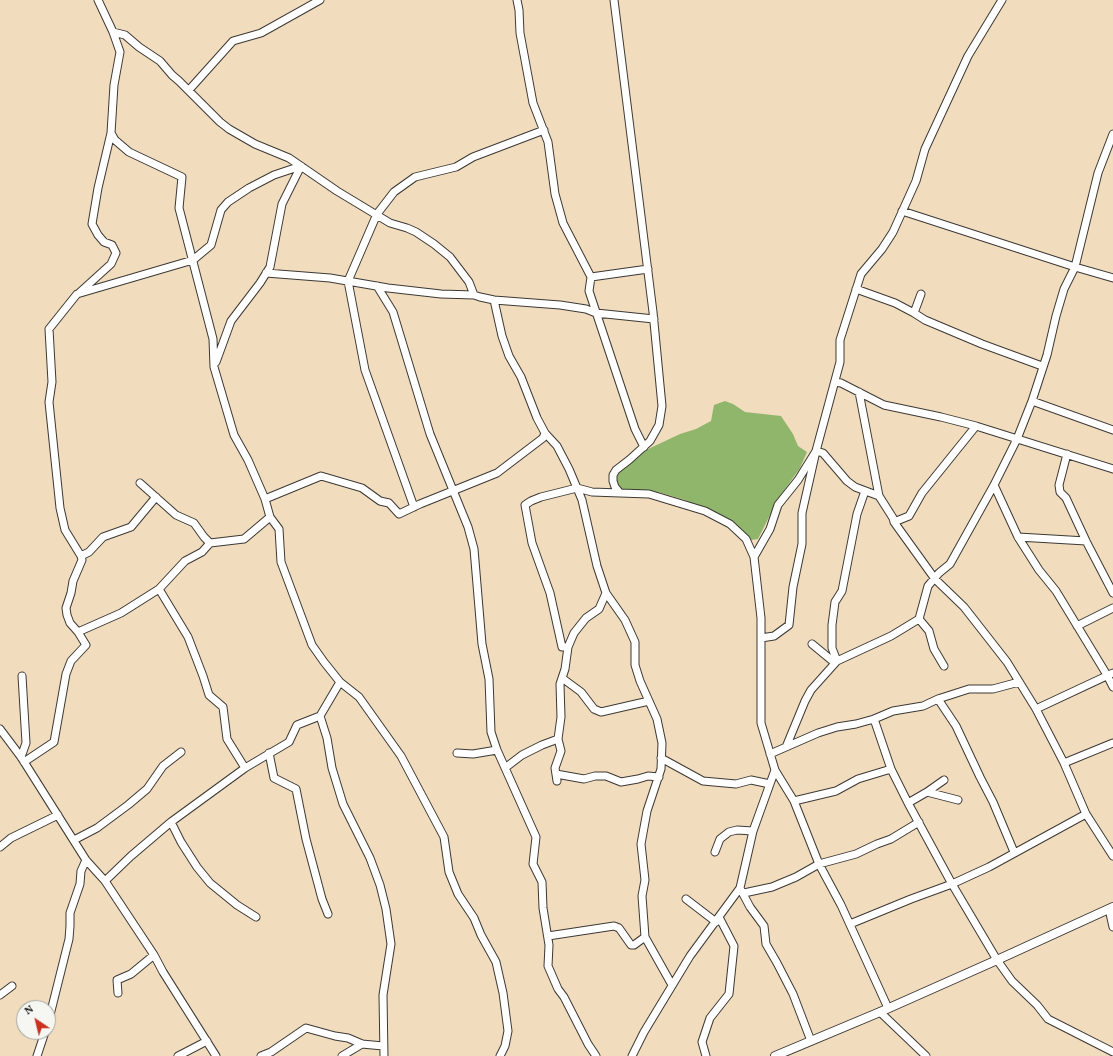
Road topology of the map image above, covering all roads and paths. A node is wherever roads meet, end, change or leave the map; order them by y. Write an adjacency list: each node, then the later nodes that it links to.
1 (98, 0): 6 (street)
2 (320, 0): 7 (street)
3 (517, 0): 8 (street)
4 (614, 0): 16 (street)
5 (1002, 0): 12 (street)
6 (113, 32): 7 (street); 9 (street)
7 (189, 90): 11 (street)
8 (544, 130): 13 (street); 18 (street)
9 (111, 133): 14 (street); 23 (street)
10 (1113, 134): 15 (street)
11 (301, 166): 13 (street); 14 (street); 17 (street)
12 (902, 211): 15 (street); 22 (street)
13 (377, 214): 20 (street); 25 (street)
14 (193, 260): 23 (street); 31 (street)
15 (1075, 267): 19 (street); 30 (street)
16 (648, 269): 18 (street); 29 (street)
17 (266, 272): 20 (street); 31 (street)
18 (591, 277): 27 (street)
19 (1113, 278)
20 (348, 281): 21 (street); 52 (street)
21 (377, 286): 25 (street); 46 (street)
22 (856, 289): 28 (street); 32 (street)
23 (77, 294): 58 (street)
24 (921, 294): 28 (street)
25 (474, 295): 26 (street)
26 (494, 300): 27 (street); 37 (street)
27 (596, 313): 29 (street); 39 (street)
28 (914, 313): 30 (street)
29 (654, 319): 39 (street)
30 (1042, 366): 34 (street)
31 (214, 367): 51 (street)
32 (835, 382): 33 (street); 40 (street)
33 (859, 392): 35 (street); 49 (street)
34 (1032, 401): 36 (street); 38 (street)
35 (976, 426): 38 (street); 54 (street)
36 (1113, 430)
37 (545, 433): 45 (street); 46 (street)
38 (1017, 439): 41 (street); 44 (street)
39 (644, 447): 48 (street)
40 (816, 451): 47 (street); 59 (street); 68 (street)
41 (1066, 454): 42 (street); 56 (street)
42 (1113, 469)
43 (140, 482): 50 (street)
44 (994, 485): 55 (street); 60 (street)
45 (577, 488): 48 (street); 63 (street); 70 (street)
46 (453, 491): 52 (street); 88 (street)
47 (864, 491): 49 (street); 71 (street)
48 (620, 493): 59 (street)
49 (879, 496): 54 (street)
50 (156, 497): 57 (street); 58 (street)
51 (265, 499): 52 (street); 53 (street)
52 (414, 507)
53 (270, 517): 57 (street); 76 (street)
54 (894, 522): 60 (street)
55 (1018, 537): 56 (street); 66 (street)
56 (1086, 541): 62 (street)
57 (210, 544): 61 (street)
58 (81, 556): 67 (street)
59 (754, 556): 68 (street)
60 (935, 579): 65 (street); 77 (street)
61 (159, 589): 67 (street); 96 (street)
62 (1113, 593)
63 (606, 594): 70 (street); 80 (street)
64 (1113, 608): 66 (street)
65 (919, 620): 71 (street); 72 (street)
66 (1077, 626): 73 (street)
67 (78, 632): 94 (street)
68 (760, 638): 92 (street)
69 (812, 644): 71 (street)
70 (568, 647): 75 (street)
71 (836, 662): 87 (street)
72 (944, 666)
73 (1110, 674): 78 (street); 81 (street)
74 (22, 676): 94 (street)
75 (562, 678): 80 (street); 85 (street)
76 (340, 682): 82 (street); 153 (street)
77 (1019, 682): 79 (street); 81 (street)
78 (1113, 687)
79 (938, 699): 83 (street); 115 (street)
80 (649, 701): 93 (street)
81 (1036, 709): 95 (street)
82 (320, 716): 90 (street); 144 (street)
83 (874, 720): 87 (street); 98 (street)
84 (0, 729): 94 (street)
85 (558, 740): 97 (street); 100 (street)
86 (1113, 743): 95 (street)
87 (786, 747): 92 (street)
88 (497, 750): 91 (street); 97 (street)
89 (181, 752): 112 (street)
90 (269, 753): 96 (street); 124 (street)
91 (457, 753)
92 (770, 754): 99 (street)
93 (661, 758): 100 (street); 102 (street)
94 (23, 759): 108 (street)
95 (1064, 763): 107 (street)
96 (245, 768): 109 (street)
97 (505, 768): 129 (street)
98 (892, 769): 105 (street); 106 (street)
99 (775, 770): 102 (street); 105 (street)
100 (659, 778): 130 (street)
101 (944, 780): 103 (street)
102 (770, 784): 111 (street)
103 (927, 792): 104 (street); 106 (street)
104 (958, 800)
105 (794, 801): 118 (street)
106 (908, 803): 110 (street)
107 (1086, 814): 115 (street); 116 (street)
108 (58, 815): 112 (street); 113 (street)
109 (171, 822): 119 (street); 125 (street)
110 (919, 822): 118 (street); 120 (street)
111 (753, 831): 114 (street); 121 (street)
112 (74, 840): 117 (street)
113 (0, 847)
114 (715, 852)
115 (1014, 852): 120 (street)
116 (1113, 856)
117 (86, 860): 119 (street); 137 (street)
118 (819, 864): 121 (street); 127 (street)
119 (105, 881): 131 (street)
120 (952, 884): 127 (street); 132 (street)
121 (742, 891): 126 (street); 142 (street)
122 (686, 899): 126 (street)
123 (1111, 908): 128 (street); 132 (street)
124 (328, 914)
125 (256, 917)
126 (717, 919): 133 (street); 156 (street)
127 (850, 924): 138 (street)
128 (1113, 927)
129 (548, 936): 130 (street); 154 (street)
130 (645, 937): 133 (street)
131 (154, 955): 135 (street); 141 (street)
132 (998, 960): 138 (street); 145 (street)
133 (672, 985): 155 (street)
134 (12, 986): 136 (street)
135 (118, 992)
136 (0, 995)
137 (54, 1000)
138 (888, 1008): 139 (street)
139 (880, 1012): 142 (street); 158 (street)
140 (42, 1040): 147 (street)
141 (207, 1040): 148 (street); 149 (street)
142 (811, 1041): 146 (street)
143 (362, 1044): 144 (street); 150 (street); 151 (street)
144 (383, 1046): 152 (street)
145 (1113, 1052)
146 (789, 1053): 157 (street)
147 (37, 1056)
148 (178, 1056)
149 (216, 1056)
150 (261, 1056)
151 (342, 1056)
152 (384, 1056)
153 (500, 1056)
154 (596, 1056)
155 (632, 1056)
156 (706, 1056)
157 (775, 1056)
158 (926, 1056)

